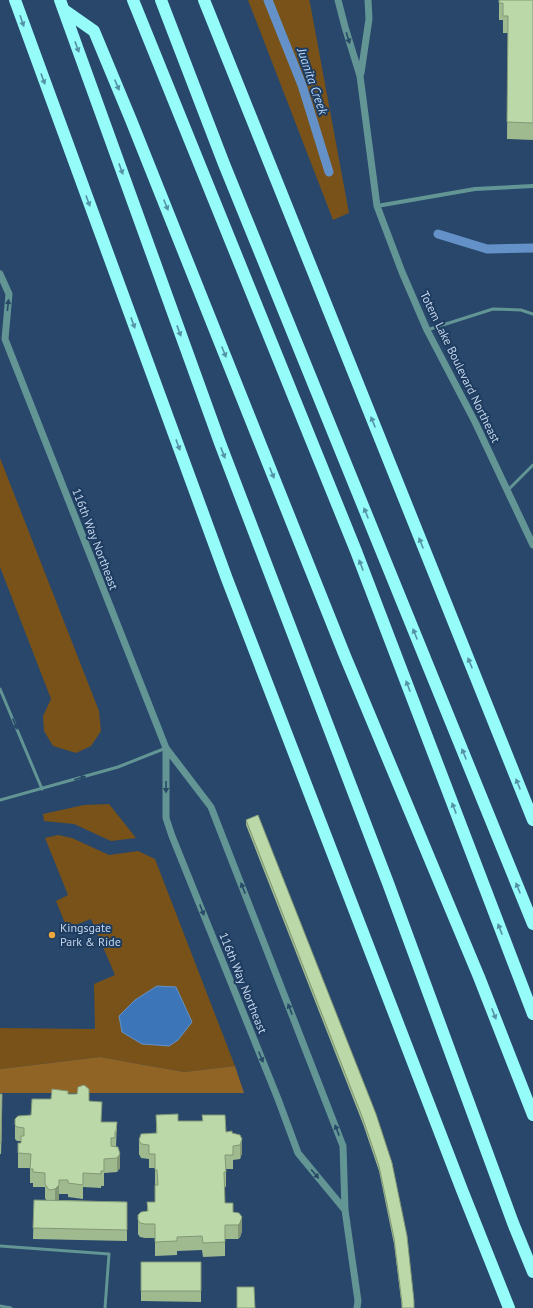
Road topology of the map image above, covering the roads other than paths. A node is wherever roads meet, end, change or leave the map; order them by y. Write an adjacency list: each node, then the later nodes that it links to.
1 (15, 0): 33 (highway, one-way to 33)
2 (133, 0): 24 (highway, one-way to 2)
3 (161, 0): 23 (highway, one-way to 3)
4 (204, 0): 22 (highway, one-way to 4)
5 (338, 0): 8 (street, Totem Lake Boulevard Northeast, one-way to 8)
6 (368, 0): 8 (street, Totem Lake Boulevard Northeast)
7 (62, 5): 25 (highway, one-way to 25); 28 (highway, one-way to 28)
8 (360, 76): 10 (street, Totem Lake Boulevard Northeast)
9 (533, 186): 10 (street)
10 (378, 206): 13 (street, Totem Lake Boulevard Northeast)
11 (0, 274): 14 (street, 116th Way Northeast, one-way to 11)
12 (533, 314): 13 (lane)
13 (426, 330): 16 (street, Totem Lake Boulevard Northeast)
14 (2, 338): 19 (street, 116th Way Northeast)
15 (533, 466): 16 (lane)
16 (507, 491): 17 (street, Totem Lake Boulevard Northeast)
17 (533, 545)
18 (0, 689): 20 (lane, one-way to 20)
19 (166, 748): 20 (lane, one-way to 19); 26 (street, 116th Way Northeast, one-way to 19); 26 (street, 116th Way Northeast, one-way to 26)
20 (42, 789): 21 (lane)
21 (0, 800)
22 (533, 820)
23 (533, 924)
24 (533, 1014)
25 (533, 1115)
26 (345, 1210): 32 (street, 116th Way Northeast)
27 (0, 1246): 31 (lane)
28 (533, 1272)
29 (0, 1306): 30 (lane)
30 (11, 1308)
31 (105, 1308)
32 (357, 1308)
33 (510, 1308)

